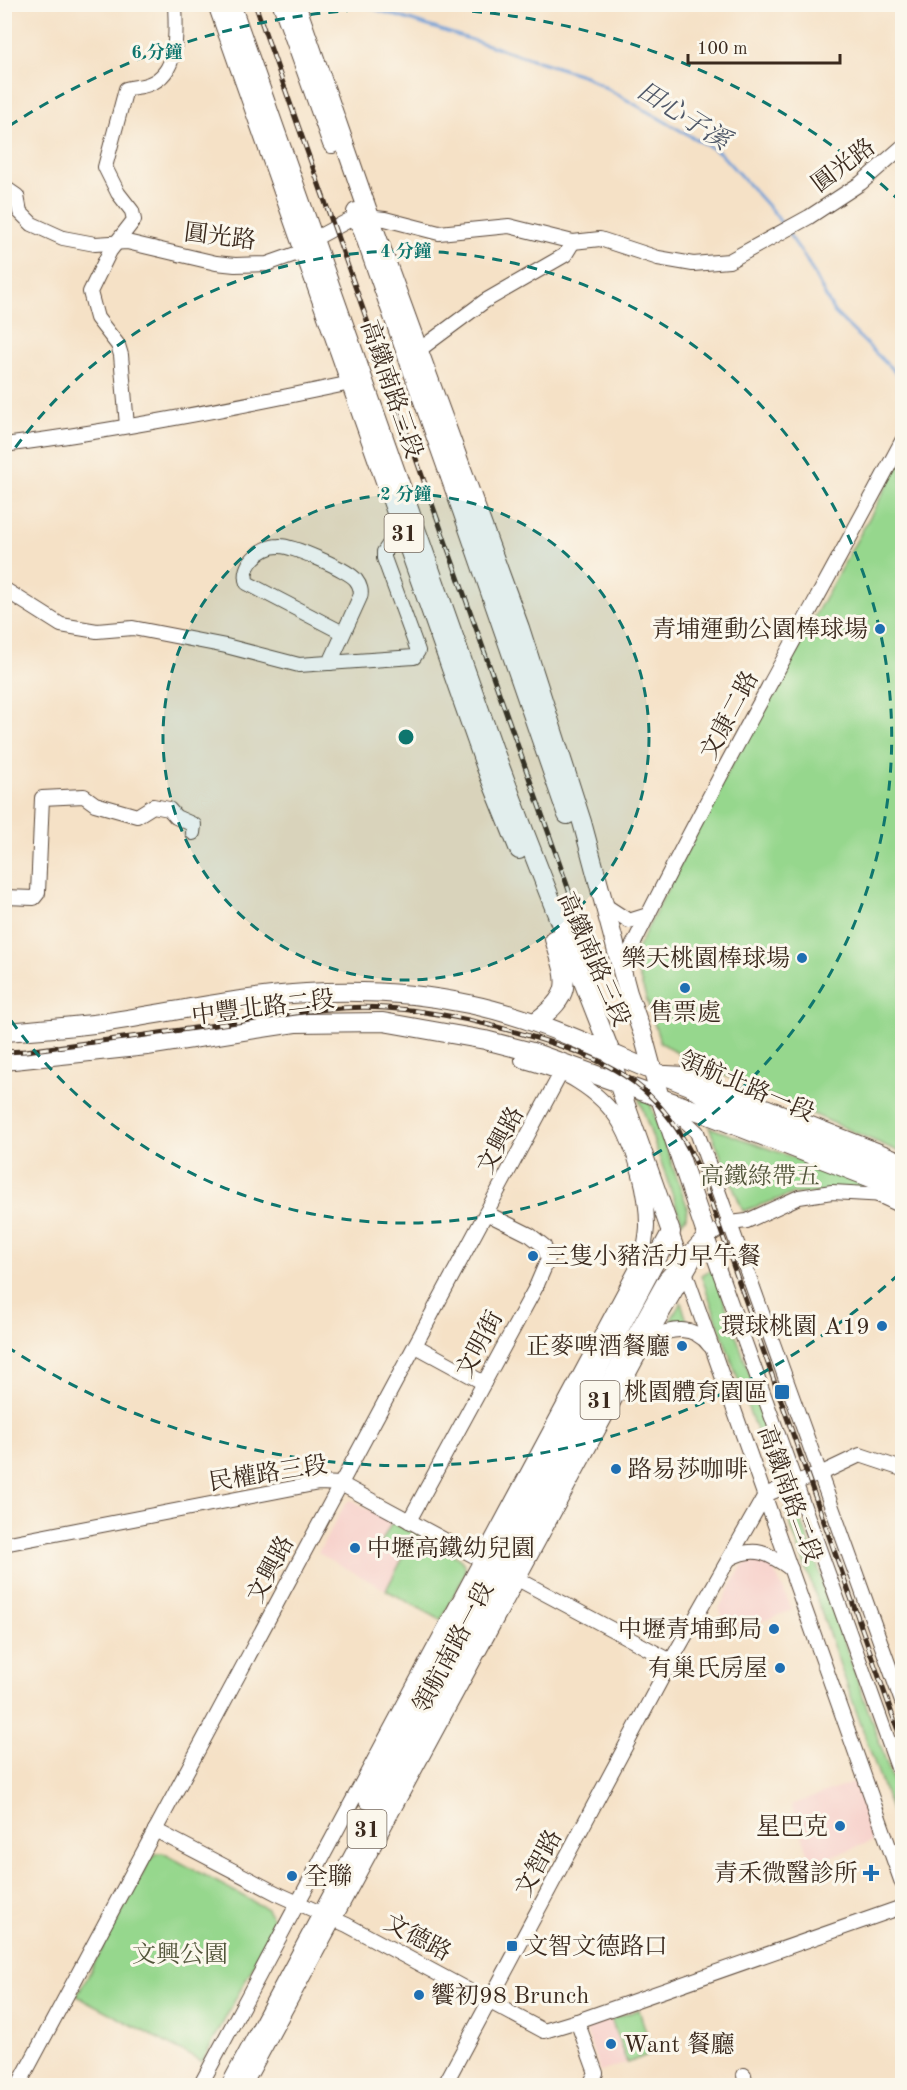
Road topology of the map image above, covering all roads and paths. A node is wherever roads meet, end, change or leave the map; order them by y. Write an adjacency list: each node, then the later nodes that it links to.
1 (174, 4): 11 (street)
2 (217, 4): 12 (main road, 高鐵南路三段 / 31)
3 (231, 4): 12 (main road, 高鐵南路三段 / 31)
4 (282, 4): 6 (main road, 高鐵南路三段)
5 (296, 4): 6 (main road, 高鐵南路三段)
6 (301, 39): 9 (main road, 高鐵南路三段)
7 (903, 147): 10 (street, 圓光路)
8 (4, 187): 11 (street, 圓光路)
9 (364, 216): 10 (street); 12 (street, 圓光路); 13 (main road, 高鐵南路三段); 20 (main road, 高鐵南路三段)
10 (573, 242): 13 (street)
11 (116, 244): 12 (street, 圓光路); 15 (street)
12 (309, 245): 14 (main road, 高鐵南路三段 / 31); 19 (main road, 高鐵南路三段 / 31)
13 (418, 350): 17 (main road, 高鐵南路三段)
14 (351, 383): 15 (street); 21 (main road, 高鐵南路三段 / 31)
15 (127, 426): 18 (street)
16 (903, 441): 28 (street, 文康二路)
17 (451, 442): 20 (main road); 27 (main road, 高鐵南路三段)
18 (4, 445)
19 (400, 483): 21 (main road); 32 (main road, 高鐵南路三段 / 31)
20 (462, 511): 31 (main road, 高鐵南路三段)
21 (405, 537): 24 (street); 29 (main road, 高鐵南路三段 / 31)
22 (4, 589): 24 (street)
23 (344, 633): 23 (street); 24 (street)
24 (330, 663)
25 (193, 833): 26 (street)
26 (4, 897)
27 (606, 906): 28 (street); 31 (main road, 高鐵南路三段)
28 (648, 915): 31 (street, 文康二路)
29 (549, 916): 30 (main road, 高鐵南路三段 / 31); 32 (main road)
30 (554, 939): 33 (main road); 35 (main road, 高鐵南路三段 / 31)
31 (621, 969): 38 (main road, 高鐵南路三段)
32 (585, 984): 35 (main road, 高鐵南路三段 / 31)
33 (535, 1022): 34 (main road, 中豐北路二段); 35 (main road, 中豐北路二段)
34 (4, 1032)
35 (611, 1053): 38 (main road, 中豐北路二段); 40 (main road, 高鐵南路二段 / 31)
36 (522, 1060): 39 (street)
37 (4, 1061): 40 (main road, 中豐北路二段)
38 (653, 1072): 41 (main road, 高鐵南路二段); 42 (street, 領航北路一段); 43 (main road, 領航北路一段)
39 (561, 1073): 47 (street, 文興路); 53 (street)
40 (618, 1083): 41 (main road, 中豐北路二段); 49 (main road, 高鐵南路二段 / 31)
41 (660, 1098): 44 (main road, 領航北路一段); 48 (street, 高鐵南路二段); 50 (main road, 高鐵南路二段)
42 (903, 1160)
43 (903, 1175)
44 (903, 1190): 45 (street)
45 (876, 1195): 46 (street); 48 (street)
46 (903, 1206)
47 (486, 1213): 55 (street, 文興路); 57 (street, 文明街)
48 (730, 1223): 50 (street); 59 (street, 高鐵南路二段)
49 (671, 1232): 51 (street, 高鐵南路二段); 52 (main road, 31)
50 (707, 1237): 51 (main road, 領航南路一段 / 31); 60 (street, 高鐵南路二段)
51 (684, 1268): 54 (street, 領航南路一段 / 31); 56 (street, 高鐵南路二段); 66 (main road, 領航南路一段 / 31)
52 (647, 1277): 53 (street, 31); 66 (main road, 領航南路一段 / 31)
53 (610, 1318): 66 (street, 領航南路一段 / 31)
54 (648, 1338): 56 (street); 66 (street, 領航南路一段 / 31)
55 (416, 1346): 57 (street); 61 (street, 文興路)
56 (713, 1349): 62 (street, 高鐵南路二段)
57 (484, 1383): 63 (street, 文明街)
58 (903, 1469): 59 (street)
59 (820, 1474): 60 (street); 69 (street, 高鐵南路二段)
60 (796, 1482): 62 (street); 70 (street, 高鐵南路二段)
61 (341, 1484): 63 (street, 民權路三段); 64 (street, 民權路三段); 71 (street, 文興路)
62 (765, 1495): 65 (street, 文智路); 67 (street, 高鐵南路二段)
63 (409, 1521): 66 (street, 民權路三段)
64 (4, 1544)
65 (729, 1560): 67 (street); 68 (street, 文智路)
66 (499, 1569): 68 (street, 民權路三段); 74 (main road, 領航南路一段 / 31); 74 (street, 領航南路一段 / 31)
67 (791, 1569): 72 (street, 高鐵南路二段)
68 (671, 1661): 75 (street, 文智路)
69 (903, 1702)
70 (903, 1779)
71 (155, 1830): 74 (street, 文德路); 77 (street, 文興路)
72 (903, 1883)
73 (903, 1908): 76 (street, 文德路)
74 (316, 1911): 75 (street, 文德路); 78 (street, 領航南路一段 / 31); 79 (main road, 領航南路一段 / 31); 80 (main road, 領航南路一段 / 31); 81 (street, 領航南路一段 / 31)
75 (490, 2001): 76 (street, 文德路); 82 (street, 文智路)
76 (577, 2022): 83 (street)
77 (18, 2085)
78 (200, 2085)
79 (217, 2085)
80 (230, 2085)
81 (244, 2085)
82 (444, 2085)
83 (589, 2085)

